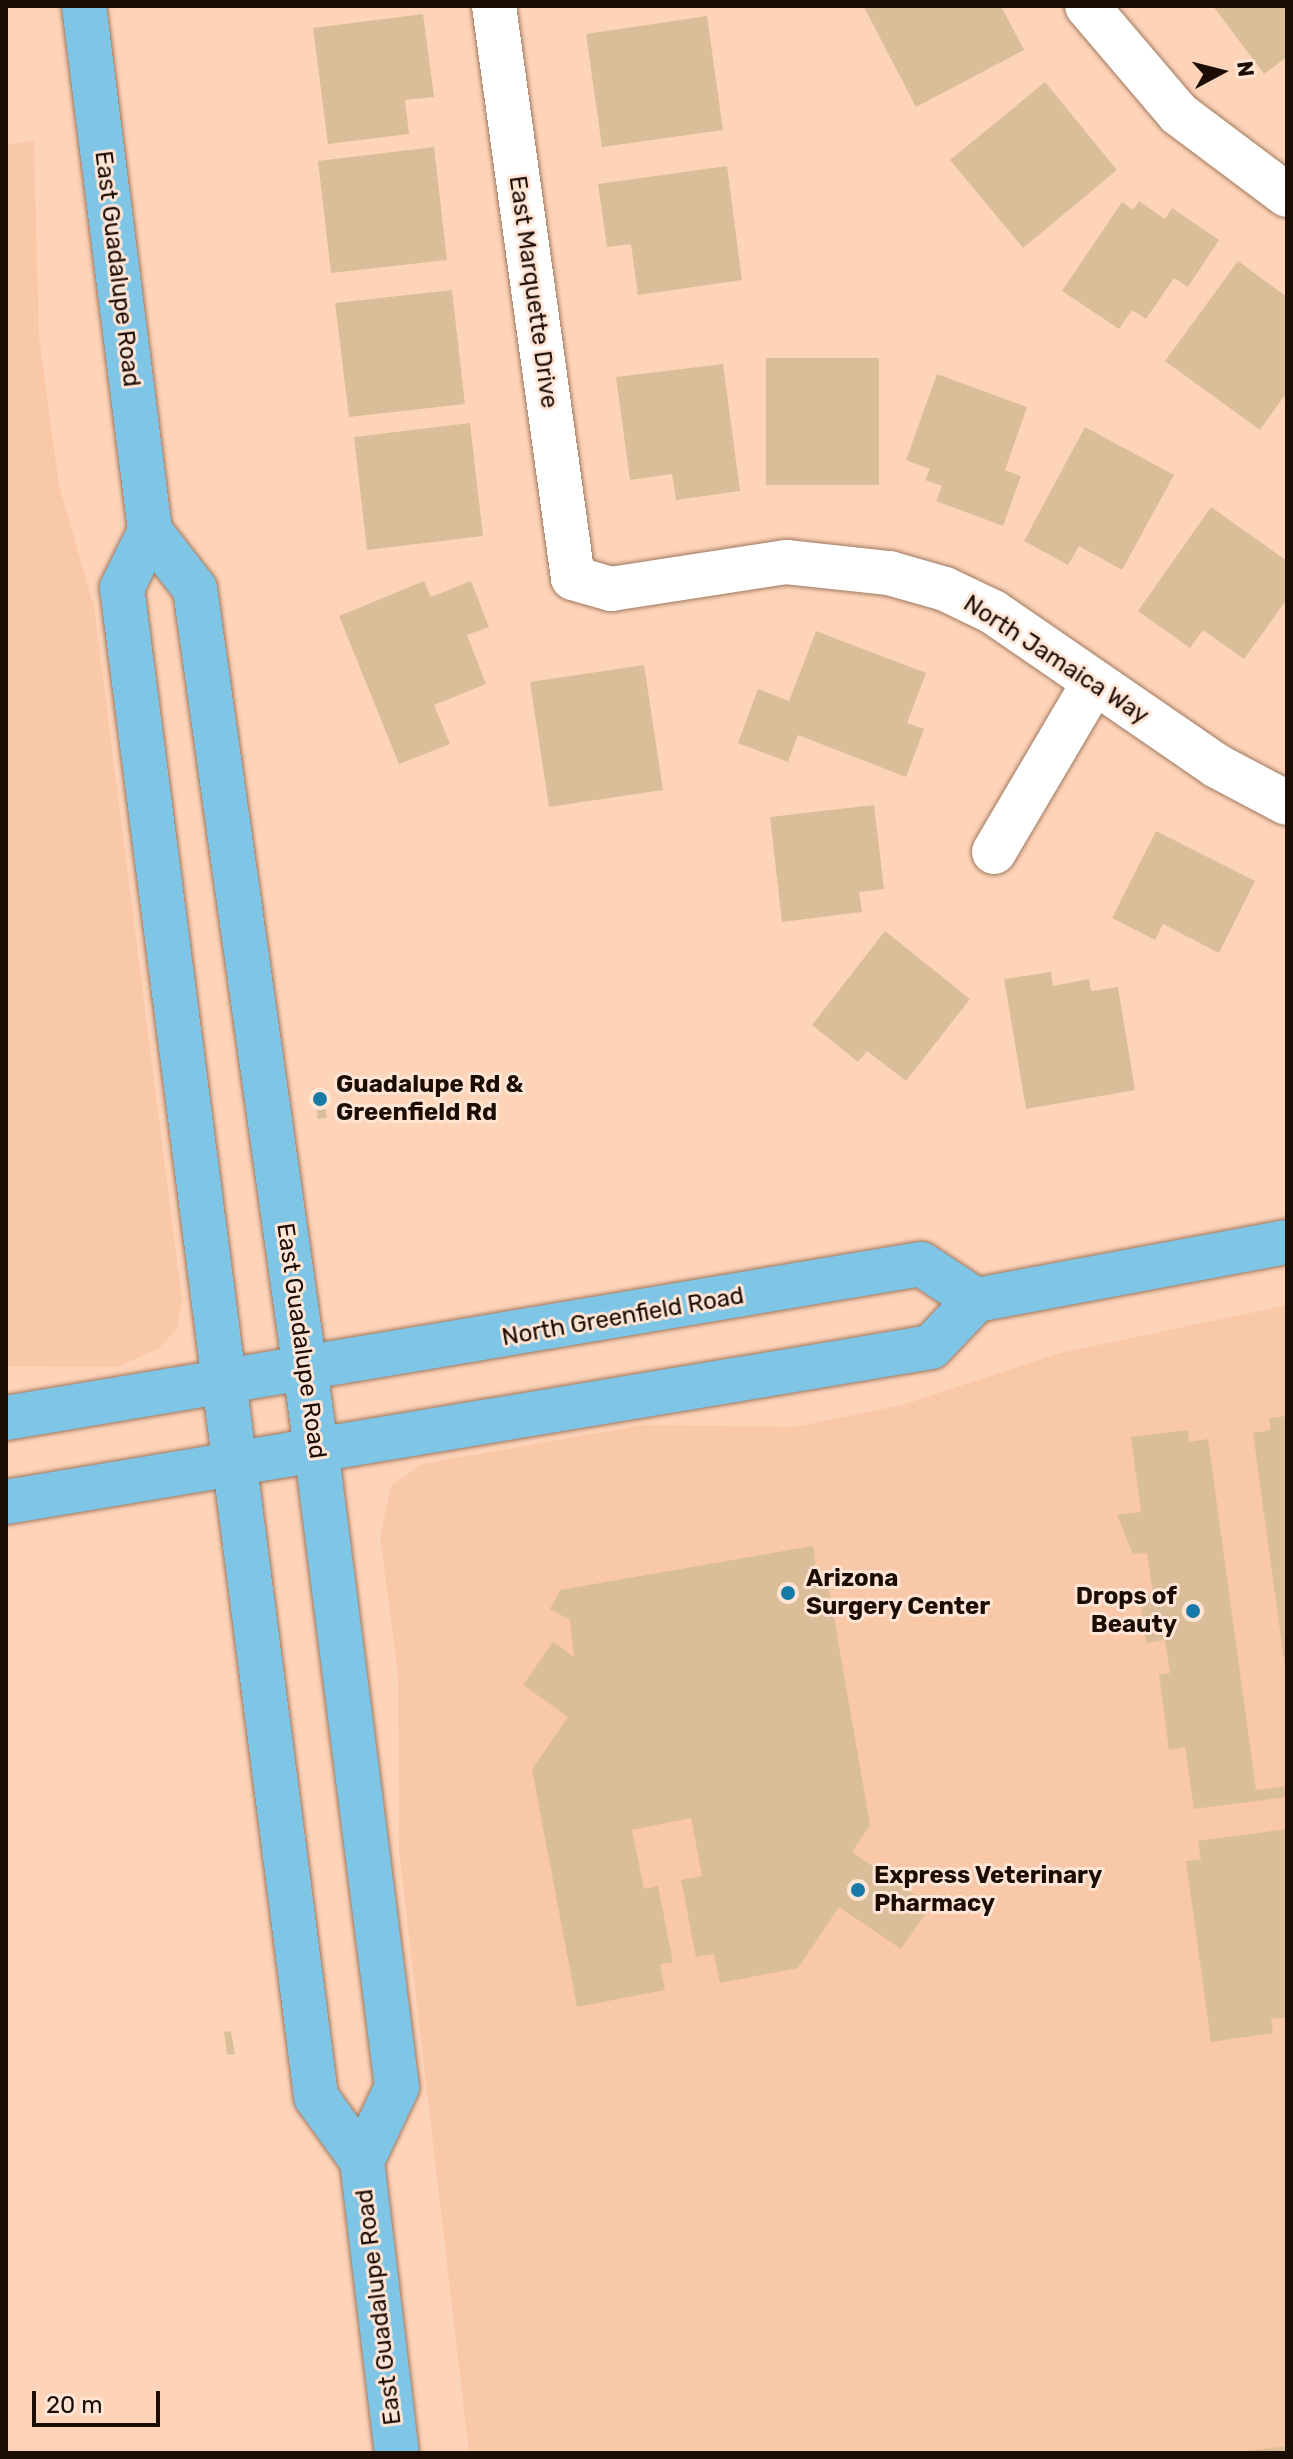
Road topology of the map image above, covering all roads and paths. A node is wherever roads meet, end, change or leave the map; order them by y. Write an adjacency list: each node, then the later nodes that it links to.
1 (84, 6): 5 (main road, East Guadalupe Road)
2 (494, 6): 6 (street, East Marquette Drive)
3 (1087, 6): 4 (street)
4 (1287, 195)
5 (150, 531): 12 (main road, East Guadalupe Road); 13 (main road, East Guadalupe Road)
6 (573, 578): 7 (street, North Jamaica Way)
7 (1094, 682): 8 (street, North Jamaica Way); 9 (street)
8 (1287, 803)
9 (994, 852)
10 (1287, 1242): 11 (main road)
11 (976, 1300): 12 (main road, North Greenfield Road); 15 (main road)
12 (305, 1374): 13 (main road, North Greenfield Road); 15 (main road, East Guadalupe Road)
13 (242, 1383): 14 (main road, North Greenfield Road); 16 (main road, East Guadalupe Road)
14 (6, 1418)
15 (317, 1455): 16 (main road); 18 (main road, East Guadalupe Road)
16 (254, 1464): 17 (main road); 18 (main road, East Guadalupe Road)
17 (6, 1502)
18 (362, 2161): 19 (main road, East Guadalupe Road)
19 (397, 2453)

